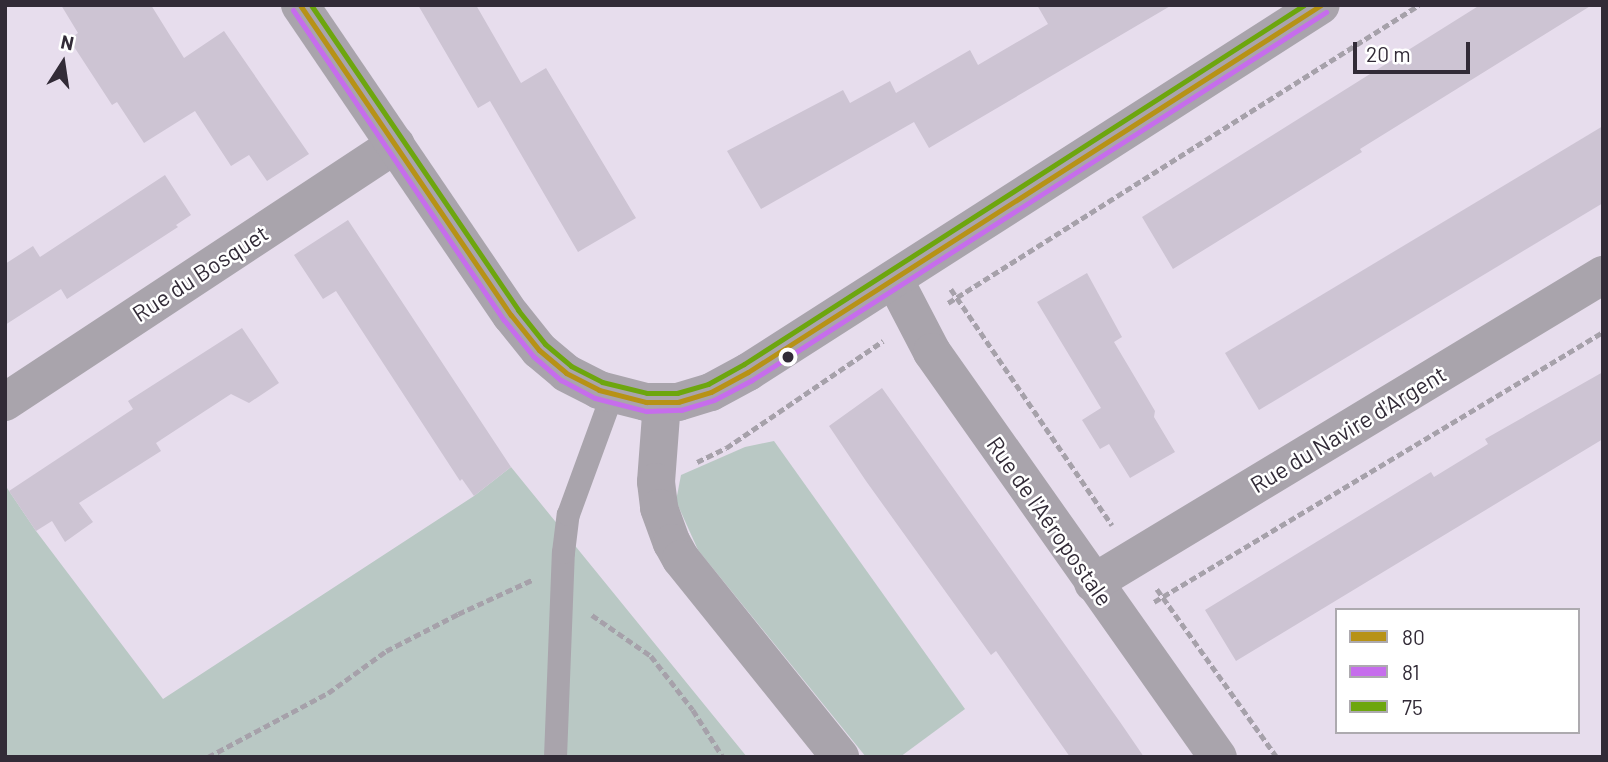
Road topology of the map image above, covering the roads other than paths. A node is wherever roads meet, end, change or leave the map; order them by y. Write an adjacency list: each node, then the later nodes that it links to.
1 (300, 5): 3 (street)
2 (1321, 5): 5 (street)
3 (396, 144): 6 (street); 7 (street, Rue du Bosquet)
4 (1603, 275): 9 (street, Rue du Navire d'Argent)
5 (894, 279): 8 (street); 9 (street, Rue de l'Aéropostale)
6 (612, 394): 8 (street); 10 (lane)
7 (5, 402)
8 (662, 402): 11 (street)
9 (1093, 583): 12 (street, Rue de l'Aéropostale)
10 (555, 757)
11 (841, 757)
12 (1217, 757)

